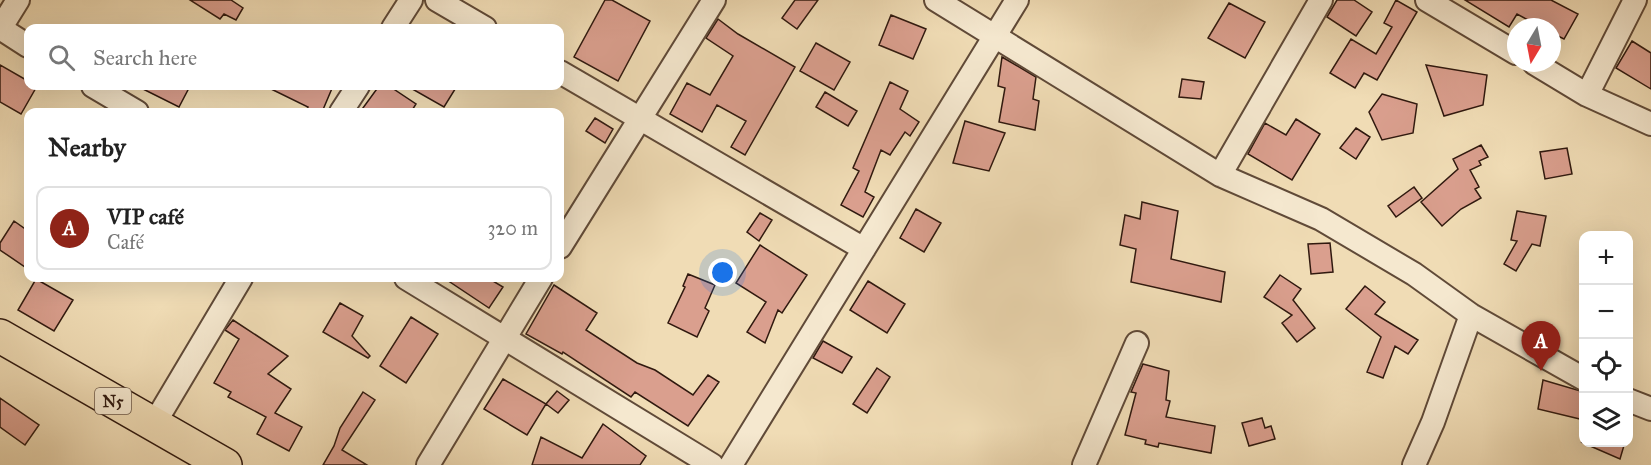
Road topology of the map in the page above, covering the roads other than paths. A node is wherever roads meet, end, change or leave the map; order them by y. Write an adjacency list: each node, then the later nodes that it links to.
1 (18, 0): 12 (street)
2 (411, 0): 10 (street)
3 (436, 0): 11 (street)
4 (714, 0): 23 (street)
5 (936, 0): 13 (street)
6 (1017, 0): 13 (street)
7 (1321, 0): 25 (street)
8 (1427, 0): 15 (street)
9 (1635, 0): 20 (street)
10 (396, 24)
11 (478, 24)
12 (0, 28): 14 (street)
13 (995, 37): 25 (street); 27 (street)
14 (24, 43)
15 (1507, 47)
16 (1549, 72): 20 (street)
17 (564, 74): 23 (street)
18 (100, 90): 21 (street)
19 (355, 90): 22 (street)
20 (1587, 95): 24 (street)
21 (130, 108)
22 (344, 108)
23 (640, 119): 26 (street); 27 (street)
24 (1651, 124)
25 (1220, 175): 31 (street)
26 (564, 242)
27 (864, 249): 42 (street)
28 (239, 282): 38 (street)
29 (413, 282): 33 (street)
30 (538, 282): 33 (street)
31 (1472, 315): 35 (street); 44 (street)
32 (0, 336): 38 (highway, N5)
33 (503, 337): 40 (street); 41 (street)
34 (1137, 343): 43 (street)
35 (1579, 376)
36 (1633, 402): 37 (street)
37 (1651, 409)
38 (154, 424): 39 (highway, N5)
39 (225, 465)
40 (428, 465)
41 (712, 465)
42 (731, 465)
43 (1084, 465)
44 (1414, 465)

